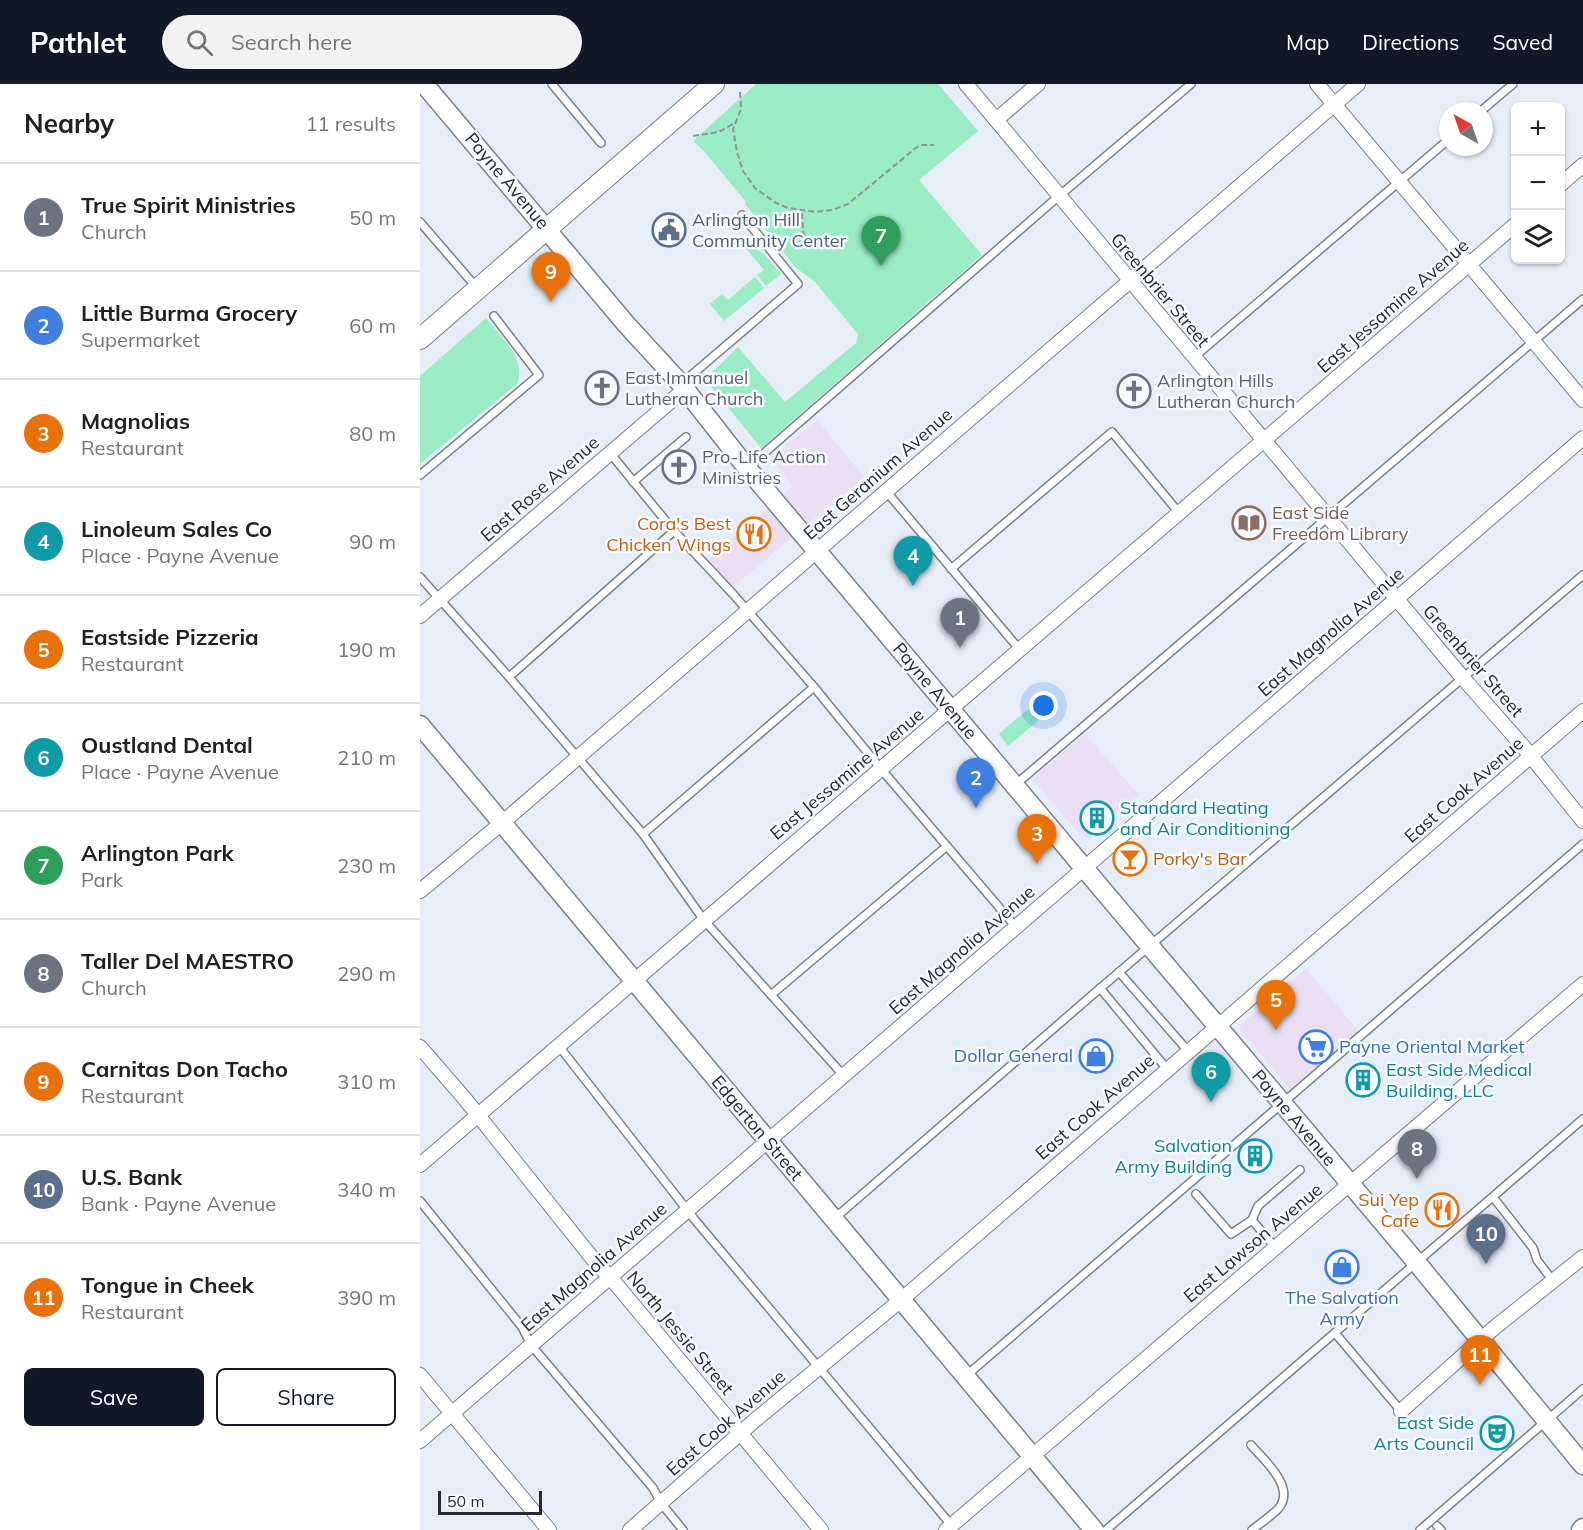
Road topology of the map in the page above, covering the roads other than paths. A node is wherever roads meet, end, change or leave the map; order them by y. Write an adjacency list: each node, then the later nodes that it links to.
1 (424, 84): 22 (street, Payne Avenue)
2 (714, 84): 22 (main road)
3 (966, 84): 12 (street, Greenbrier Street)
4 (1038, 84): 12 (street)
5 (1191, 84): 18 (lane)
6 (1317, 84): 11 (street)
7 (1358, 84): 11 (street, East Geranium Avenue)
8 (1513, 84): 10 (lane)
9 (554, 85): 13 (lane)
10 (1492, 102)
11 (1334, 105): 17 (street); 24 (street, East Geranium Avenue)
12 (996, 120): 18 (street, Greenbrier Street)
13 (601, 143)
14 (1439, 148): 17 (lane)
15 (1583, 165): 16 (street)
16 (1565, 181)
17 (1399, 182): 23 (street); 30 (lane)
18 (1059, 196): 24 (street, Greenbrier Street); 37 (lane)
19 (742, 215): 31 (lane)
20 (420, 222): 25 (lane)
21 (1511, 227): 23 (street, East Jessamine Avenue)
22 (547, 229): 25 (main road); 31 (street, Payne Avenue)
23 (1469, 264): 29 (street); 35 (street, East Jessamine Avenue)
24 (1130, 282): 30 (street, Greenbrier Street); 40 (street, East Geranium Avenue)
25 (478, 289): 28 (main road)
26 (1583, 298): 29 (lane)
27 (494, 316): 38 (lane)
28 (420, 339)
29 (1534, 341): 32 (street); 42 (lane)
30 (1193, 358): 35 (street, Greenbrier Street)
31 (683, 386): 36 (street, East Rose Avenue); 37 (street, Payne Avenue)
32 (1583, 399)
33 (686, 437): 39 (lane)
34 (1583, 438): 49 (street, East Magnolia Avenue)
35 (1264, 442): 41 (street, East Jessamine Avenue); 42 (street, Greenbrier Street)
36 (610, 453): 39 (lane); 48 (street, East Rose Avenue)
37 (747, 468): 44 (street, Payne Avenue)
38 (420, 475)
39 (633, 482): 43 (lane)
40 (886, 491): 44 (street, East Geranium Avenue); 45 (lane)
41 (1180, 514): 45 (lane); 52 (street, East Jessamine Avenue)
42 (1328, 518): 49 (street, Greenbrier Street); 62 (lane)
43 (674, 531): 50 (lane); 53 (lane)
44 (816, 550): 50 (street, East Geranium Avenue); 56 (street, Payne Avenue)
45 (951, 568): 52 (lane)
46 (1583, 575): 54 (lane)
47 (420, 577): 48 (lane)
48 (439, 599): 51 (street, East Rose Avenue); 53 (lane)
49 (1396, 599): 54 (street, Greenbrier Street); 68 (street, East Magnolia Avenue)
50 (747, 610): 55 (lane); 60 (street, East Geranium Avenue)
51 (420, 616)
52 (1020, 650): 56 (street, East Jessamine Avenue)
53 (509, 677): 60 (lane)
54 (1462, 678): 59 (street, Greenbrier Street); 72 (lane)
55 (814, 687): 61 (lane); 65 (lane)
56 (951, 710): 61 (street, East Jessamine Avenue); 62 (street, Payne Avenue)
57 (1583, 711): 59 (street, East Cook Avenue)
58 (420, 725): 64 (street, Edgerton Street)
59 (1531, 756): 63 (street, Greenbrier Street); 78 (street, East Cook Avenue)
60 (577, 758): 64 (street, East Geranium Avenue); 65 (lane)
61 (881, 769): 67 (lane); 70 (street, East Jessamine Avenue)
62 (1015, 785): 68 (street, Payne Avenue)
63 (1583, 821)
64 (503, 822): 69 (street, East Geranium Avenue); 74 (street, Edgerton Street)
65 (643, 834): 70 (lane)
66 (1583, 844): 84 (lane)
67 (947, 846): 71 (lane); 77 (lane)
68 (1085, 868): 71 (street, East Magnolia Avenue); 72 (street, Payne Avenue)
69 (422, 885)
70 (703, 919): 74 (street, East Jessamine Avenue); 77 (lane)
71 (1017, 927): 83 (street, East Magnolia Avenue)
72 (1150, 945): 73 (lane); 78 (street, Payne Avenue)
73 (1119, 972): 76 (lane); 81 (lane)
74 (634, 980): 79 (street, East Jessamine Avenue); 87 (street, Edgerton Street)
75 (1583, 984): 90 (street, East Lawson Avenue)
76 (1100, 988): 82 (lane); 95 (lane)
77 (771, 995): 83 (lane)
78 (1217, 1025): 81 (street, East Cook Avenue); 84 (street, Payne Avenue)
79 (558, 1045): 85 (street, East Jessamine Avenue); 94 (lane)
80 (420, 1047): 85 (street, North Jessie Street)
81 (1188, 1051): 82 (street, East Cook Avenue)
82 (1167, 1068): 102 (street, East Cook Avenue)
83 (844, 1076): 87 (street, East Magnolia Avenue)
84 (1282, 1105): 90 (street, Payne Avenue); 108 (lane)
85 (477, 1115): 88 (street, East Jessamine Avenue); 100 (street, North Jessie Street)
86 (1583, 1119): 92 (lane)
87 (768, 1142): 94 (street, East Magnolia Avenue); 95 (street, Edgerton Street)
88 (420, 1165)
89 (1300, 1170): 96 (lane)
90 (1350, 1185): 97 (street, East Lawson Avenue); 99 (street, Payne Avenue)
91 (1196, 1194): 96 (lane)
92 (1493, 1197): 99 (lane); 101 (lane)
93 (420, 1201): 105 (lane)
94 (687, 1210): 100 (street, East Magnolia Avenue); 106 (lane)
95 (834, 1220): 102 (street, Edgerton Street)
96 (1252, 1220): 97 (lane)
97 (1275, 1247): 116 (street, East Lawson Avenue)
98 (1583, 1257): 101 (street)
99 (1417, 1263): 103 (lane); 104 (street, Payne Avenue)
100 (610, 1278): 105 (street, East Magnolia Avenue); 113 (street, North Jessie Street)
101 (1553, 1281): 104 (street)
102 (901, 1300): 106 (street, East Cook Avenue); 108 (street, Edgerton Street)
103 (1335, 1333): 110 (lane); 125 (lane)
104 (1480, 1341): 110 (street); 112 (street, Payne Avenue)
105 (531, 1345): 111 (street, East Magnolia Avenue); 118 (lane)
106 (818, 1367): 113 (street, East Cook Avenue); 119 (lane)
107 (420, 1375): 111 (street)
108 (965, 1377): 116 (street, Edgerton Street)
109 (1583, 1389): 112 (lane)
110 (1401, 1411)
111 (452, 1414): 114 (street, East Magnolia Avenue); 120 (street)
112 (1546, 1420): 117 (street, Payne Avenue); 127 (lane)
113 (741, 1434): 118 (street, East Cook Avenue); 123 (street, North Jessie Street)
114 (420, 1441)
115 (1251, 1445): 126 (lane)
116 (1033, 1457): 119 (street, East Lawson Avenue); 124 (street, Edgerton Street)
117 (1583, 1465)
118 (661, 1503): 121 (street, East Cook Avenue); 122 (lane)
119 (951, 1528)
120 (549, 1530)
121 (630, 1530)
122 (683, 1530)
123 (821, 1530)
124 (1094, 1530)
125 (1106, 1530)
126 (1252, 1530)
127 (1420, 1530)

